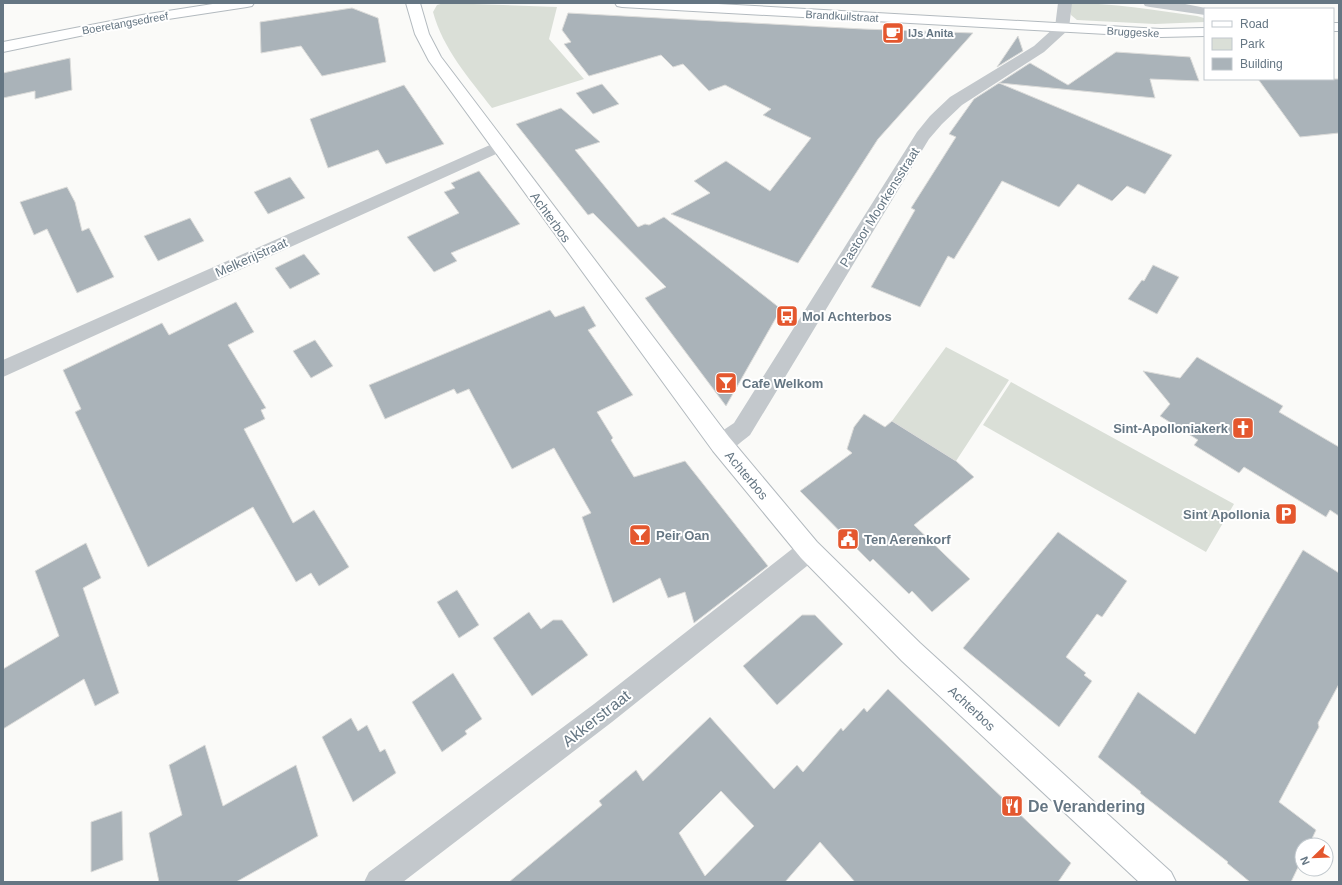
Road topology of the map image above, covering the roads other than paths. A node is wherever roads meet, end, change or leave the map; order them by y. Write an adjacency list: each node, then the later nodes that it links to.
1 (247, 3): 9 (street, Boeretangsedreef)
2 (413, 3): 10 (street, Achterbos)
3 (622, 3): 7 (street, Brandkuilstraat)
4 (1065, 3): 7 (street)
5 (1150, 3): 6 (street)
6 (1204, 11)
7 (1062, 28): 8 (street, Bruggeske); 12 (street, Pastoor Moorkensstraat)
8 (1204, 32)
9 (3, 47)
10 (499, 146): 11 (street, Melkerijstraat); 12 (street, Achterbos)
11 (3, 369)
12 (721, 444): 13 (street, Achterbos)
13 (809, 550): 14 (street, Akkerstraat); 15 (street, Achterbos)
14 (379, 882)
15 (1161, 882)

